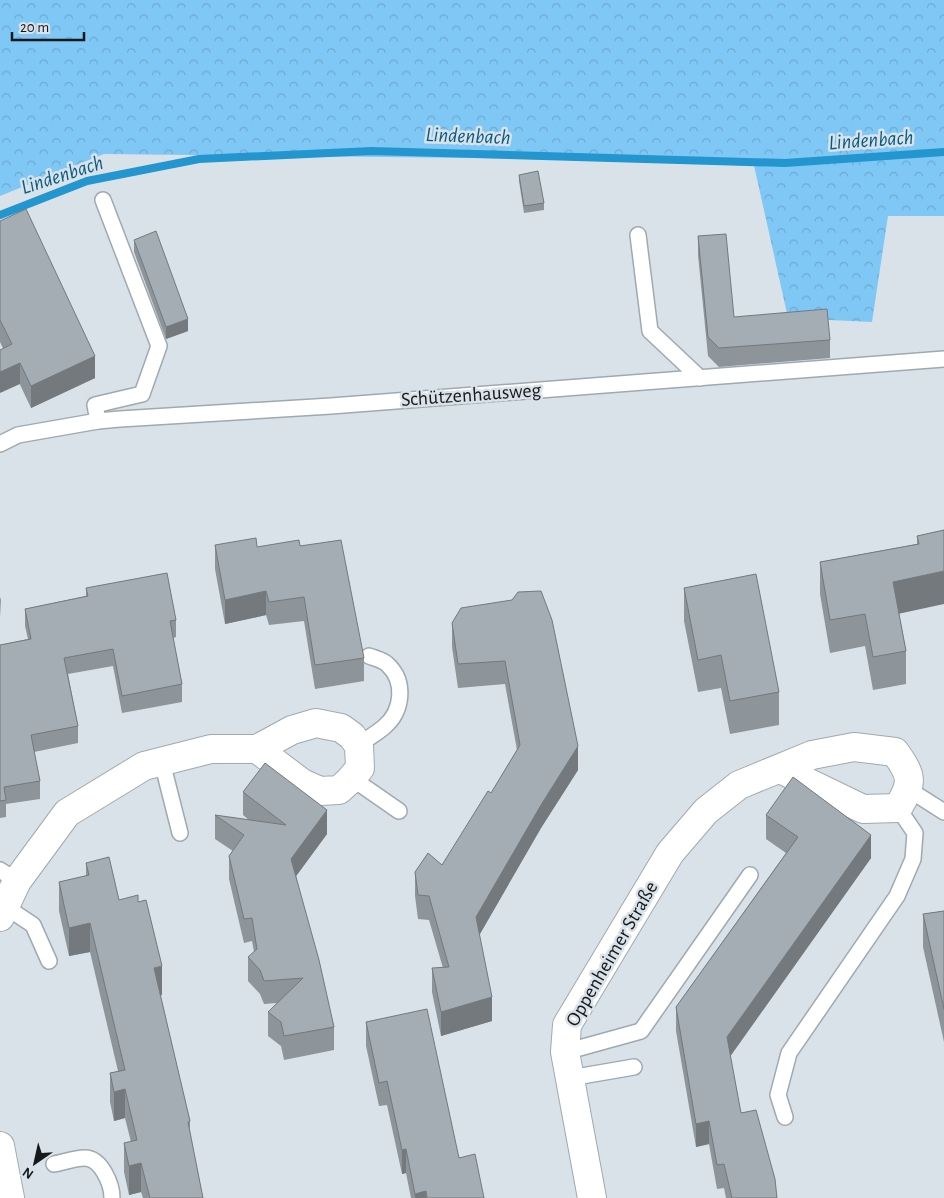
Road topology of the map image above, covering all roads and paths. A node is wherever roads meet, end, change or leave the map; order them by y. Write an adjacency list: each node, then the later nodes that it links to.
1 (103, 200): 5 (lane)
2 (638, 235): 4 (lane)
3 (944, 359): 4 (lane, Schützenhausweg)
4 (700, 378): 5 (lane, Schützenhausweg)
5 (98, 421): 6 (lane, Schützenhausweg)
6 (0, 444)
7 (369, 656): 8 (lane)
8 (358, 746): 9 (street); 12 (street)
9 (257, 750): 10 (street); 12 (street)
10 (162, 762): 16 (lane); 18 (street)
11 (780, 769): 13 (street); 13 (street, Oppenheimer Straße); 21 (street, Oppenheimer Straße)
12 (350, 780): 14 (lane)
13 (903, 798): 15 (lane); 23 (lane)
14 (399, 811)
15 (944, 812)
16 (180, 833)
17 (750, 875): 21 (lane)
18 (9, 876): 19 (street)
19 (3, 912): 20 (lane)
20 (49, 961)
21 (568, 1065): 22 (lane); 28 (street, Oppenheimer Straße)
22 (634, 1067)
23 (785, 1117)
24 (0, 1146): 26 (street)
25 (54, 1164): 27 (lane)
26 (10, 1198)
27 (112, 1198)
28 (592, 1198)

